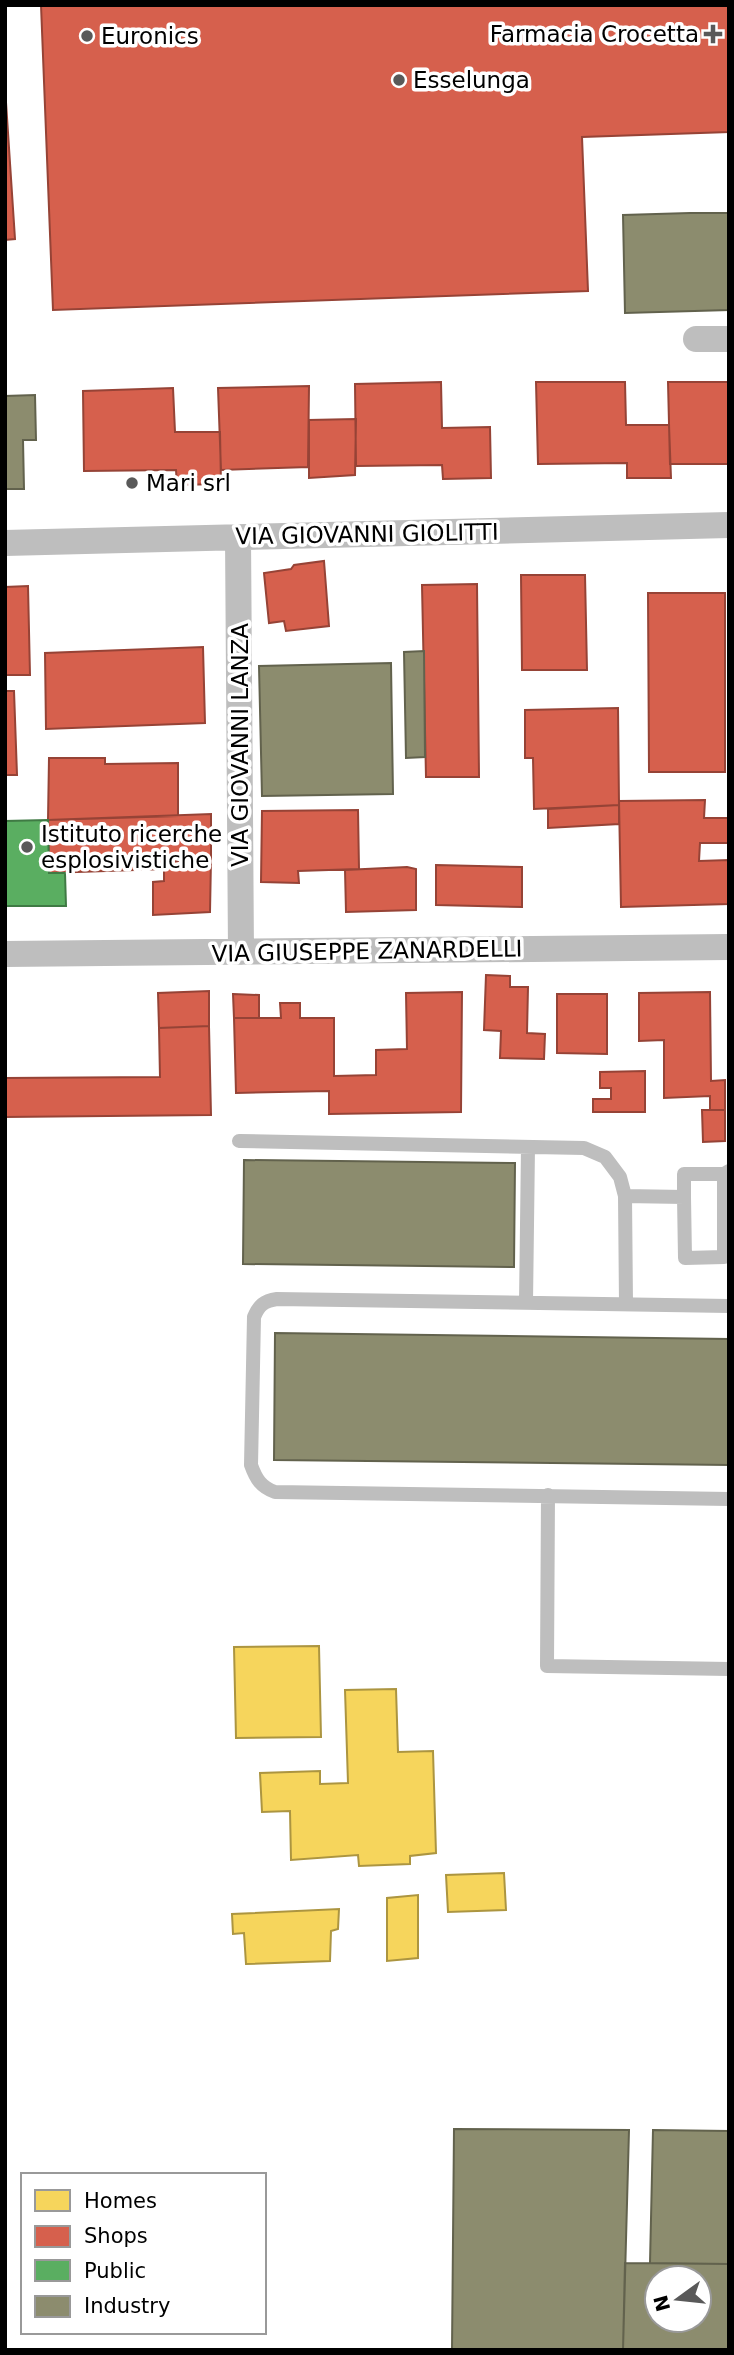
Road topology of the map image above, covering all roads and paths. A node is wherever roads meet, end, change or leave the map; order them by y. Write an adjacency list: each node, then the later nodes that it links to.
1 (696, 339): 2 (street)
2 (729, 339)
3 (729, 525): 4 (street, VIA GIOVANNI GIOLITTI)
4 (238, 537): 5 (street, VIA GIOVANNI GIOLITTI); 7 (street, VIA GIOVANNI LANZA)
5 (5, 543)
6 (729, 947): 7 (street, VIA GIUSEPPE ZANARDELLI)
7 (241, 952): 8 (street, VIA GIUSEPPE ZANARDELLI)
8 (5, 954)
9 (239, 1141): 10 (lane)
10 (528, 1147): 12 (lane); 15 (lane)
11 (727, 1173): 13 (lane); 14 (lane)
12 (625, 1196): 13 (lane); 16 (lane)
13 (684, 1197): 14 (lane)
14 (727, 1258)
15 (526, 1303): 16 (lane); 18 (lane)
16 (626, 1304): 17 (lane)
17 (729, 1306)
18 (548, 1495): 19 (lane); 20 (lane)
19 (729, 1499)
20 (729, 1670)

